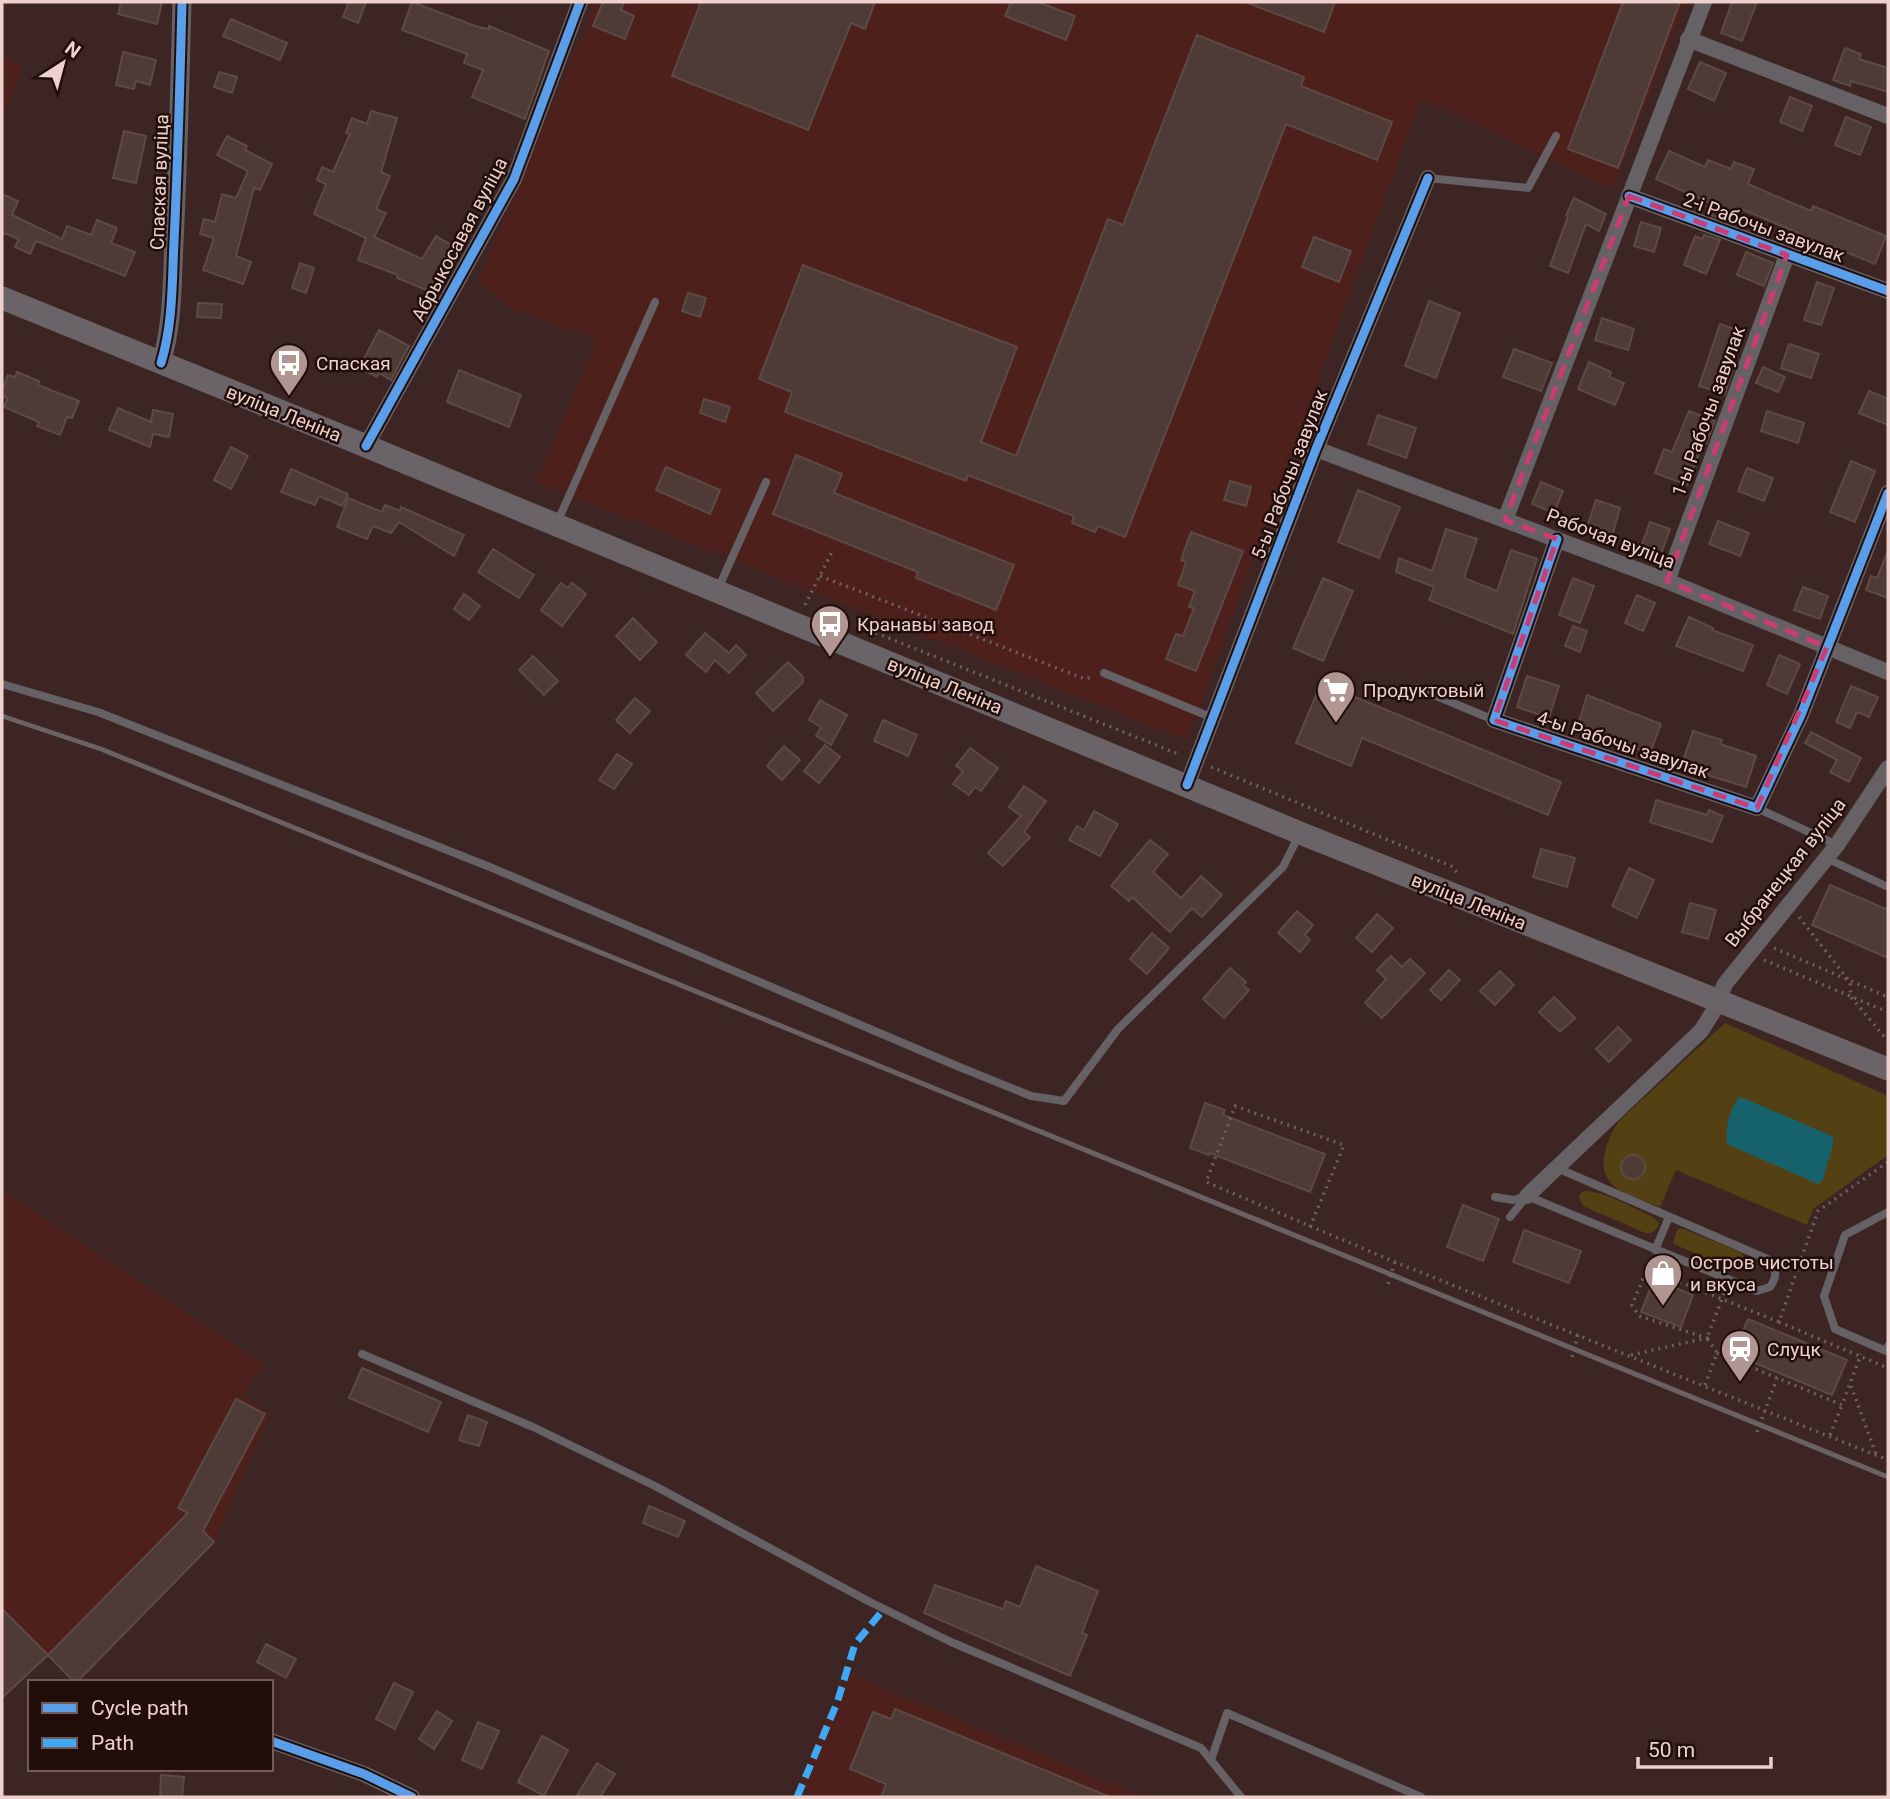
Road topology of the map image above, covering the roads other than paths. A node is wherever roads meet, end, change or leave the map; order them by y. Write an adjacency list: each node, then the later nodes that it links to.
1 (182, 2): 13 (street, Спаская вуліца)
2 (580, 2): 14 (street, Абрыкосавая вуліца)
3 (1704, 2): 4 (street)
4 (1688, 39): 5 (street); 8 (street)
5 (1888, 117)
6 (1556, 136): 7 (lane)
7 (1428, 178): 15 (street, 5-ы Рабочы завулак)
8 (1629, 196): 9 (street, 2-і Рабочы завулак); 18 (street)
9 (1787, 255): 10 (street, 2-і Рабочы завулак); 21 (street, 1-ы Рабочы завулак)
10 (1888, 291)
11 (2, 298): 13 (main road, вуліца Леніна)
12 (655, 302): 19 (lane)
13 (161, 363): 14 (main road, вуліца Леніна)
14 (366, 446): 19 (main road, вуліца Леніна)
15 (1316, 449): 18 (street, Рабочая вуліца); 28 (street, 5-ы Рабочы завулак)
16 (765, 482): 22 (lane)
17 (1888, 493): 23 (street)
18 (1505, 520): 20 (street, Рабочая вуліца)
19 (556, 526): 22 (main road, вуліца Леніна)
20 (1558, 539): 21 (street, Рабочая вуліца); 29 (street)
21 (1668, 581): 23 (street, Рабочая вуліца)
22 (717, 591): 31 (main road, вуліца Леніна)
23 (1827, 648): 25 (street, Рабочая вуліца); 32 (street)
24 (1104, 673): 28 (lane)
25 (1888, 673)
26 (2, 684): 33 (lane)
27 (1417, 688): 29 (lane)
28 (1213, 718): 31 (street, 5-ы Рабочы завулак)
29 (1494, 720): 32 (street, 4-ы Рабочы завулак)
30 (1888, 768): 34 (street, Выбранецкая вуліца)
31 (1187, 785): 33 (main road, вуліца Леніна)
32 (1757, 808): 34 (lane)
33 (1300, 833): 37 (main road, вуліца Леніна)
34 (1837, 845): 35 (street, Выбранецкая вуліца)
35 (1826, 858): 36 (lane); 37 (street, Выбранецкая вуліца)
36 (1888, 887)
37 (1717, 1002): 38 (main road, вуліца Леніна); 39 (street, Выбранецкая вуліца)
38 (1888, 1069)
39 (1557, 1168): 40 (street, Выбранецкая вуліца); 44 (lane)
40 (1527, 1196): 41 (lane); 43 (lane); 45 (lane)
41 (1494, 1197)
42 (1888, 1212): 46 (lane)
43 (1510, 1217)
44 (1669, 1217): 45 (lane); 45 (lane)
45 (1655, 1250)
46 (1888, 1346)
47 (362, 1354): 49 (lane)
48 (273, 1742): 50 (street)
49 (1211, 1760): 51 (lane); 52 (lane)
50 (412, 1797)
51 (1241, 1797)
52 (1421, 1797)

